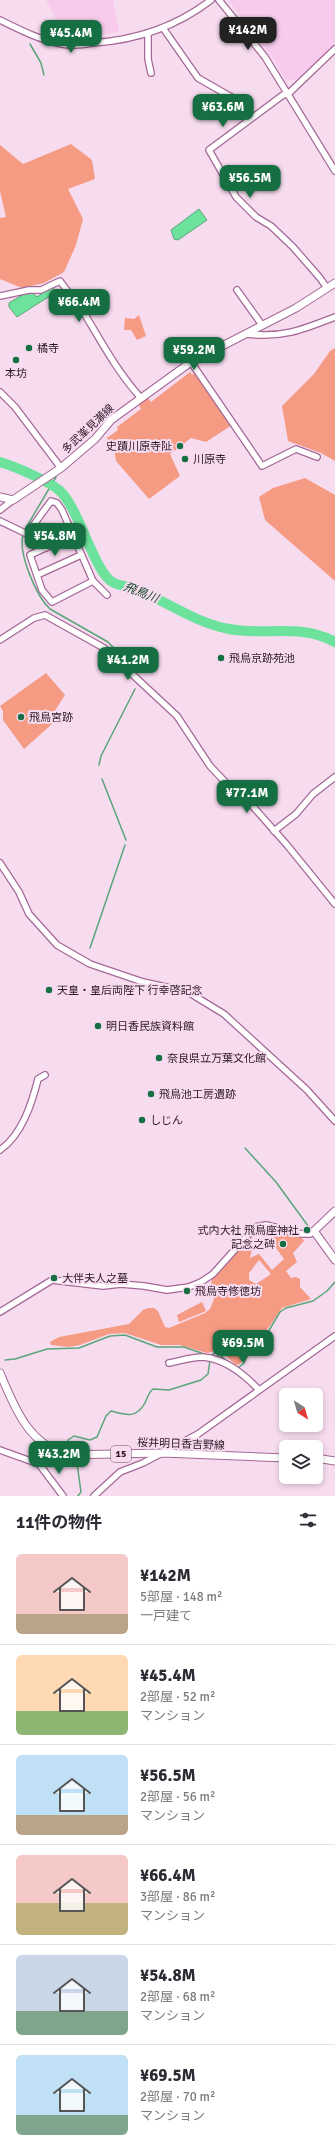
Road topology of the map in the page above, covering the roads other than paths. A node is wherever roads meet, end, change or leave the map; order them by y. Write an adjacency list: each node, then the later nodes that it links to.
1 (210, 0): 4 (street)
2 (219, 0): 8 (street)
3 (0, 20): 5 (street)
4 (162, 28): 5 (street); 9 (street)
5 (148, 33): 7 (street)
6 (335, 49): 8 (street)
7 (151, 73)
8 (288, 94): 9 (street); 10 (street)
9 (247, 120): 12 (street)
10 (335, 171)
11 (335, 283): 12 (main road, 多武峯見瀬線)
12 (327, 288): 16 (main road, 多武峯見瀬線)
13 (237, 290): 16 (street)
14 (0, 296): 20 (street)
15 (335, 317): 17 (street)
16 (262, 325): 17 (main road, 多武峯見瀬線)
17 (246, 333): 18 (main road, 多武峯見瀬線)
18 (191, 362): 20 (main road, 多武峯見瀬線); 21 (street)
19 (0, 392): 22 (street)
20 (140, 398): 22 (main road, 多武峯見瀬線)
21 (317, 457)
22 (61, 468): 24 (main road, 多武峯見瀬線)
23 (0, 497): 24 (main road)
24 (13, 500): 25 (street)
25 (0, 510)
26 (0, 522): 27 (street)
27 (32, 526): 28 (street); 29 (street)
28 (73, 535): 29 (street); 30 (street)
29 (46, 548): 31 (street)
30 (81, 555): 31 (street); 32 (street)
31 (36, 575): 32 (street)
32 (93, 580): 33 (street)
33 (107, 595)
34 (0, 640): 36 (street)
35 (335, 778): 36 (street)
36 (274, 831): 38 (street)
37 (1, 866): 40 (street)
38 (335, 904)
39 (44, 1075): 41 (street)
40 (335, 1121)
41 (0, 1150)
42 (335, 1211): 43 (main road)
43 (314, 1231): 44 (main road); 45 (street)
44 (335, 1260)
45 (0, 1312)
46 (335, 1336): 49 (street)
47 (169, 1363): 49 (street)
48 (0, 1373): 51 (main road, 桜井明日香吉野線 / 15)
49 (259, 1390): 51 (street)
50 (0, 1450): 55 (street)
51 (162, 1453): 52 (main road, 桜井明日香吉野線 / 15); 56 (street)
52 (279, 1458)
53 (323, 1459): 54 (main road)
54 (335, 1461)
55 (63, 1496)
56 (94, 1496)

